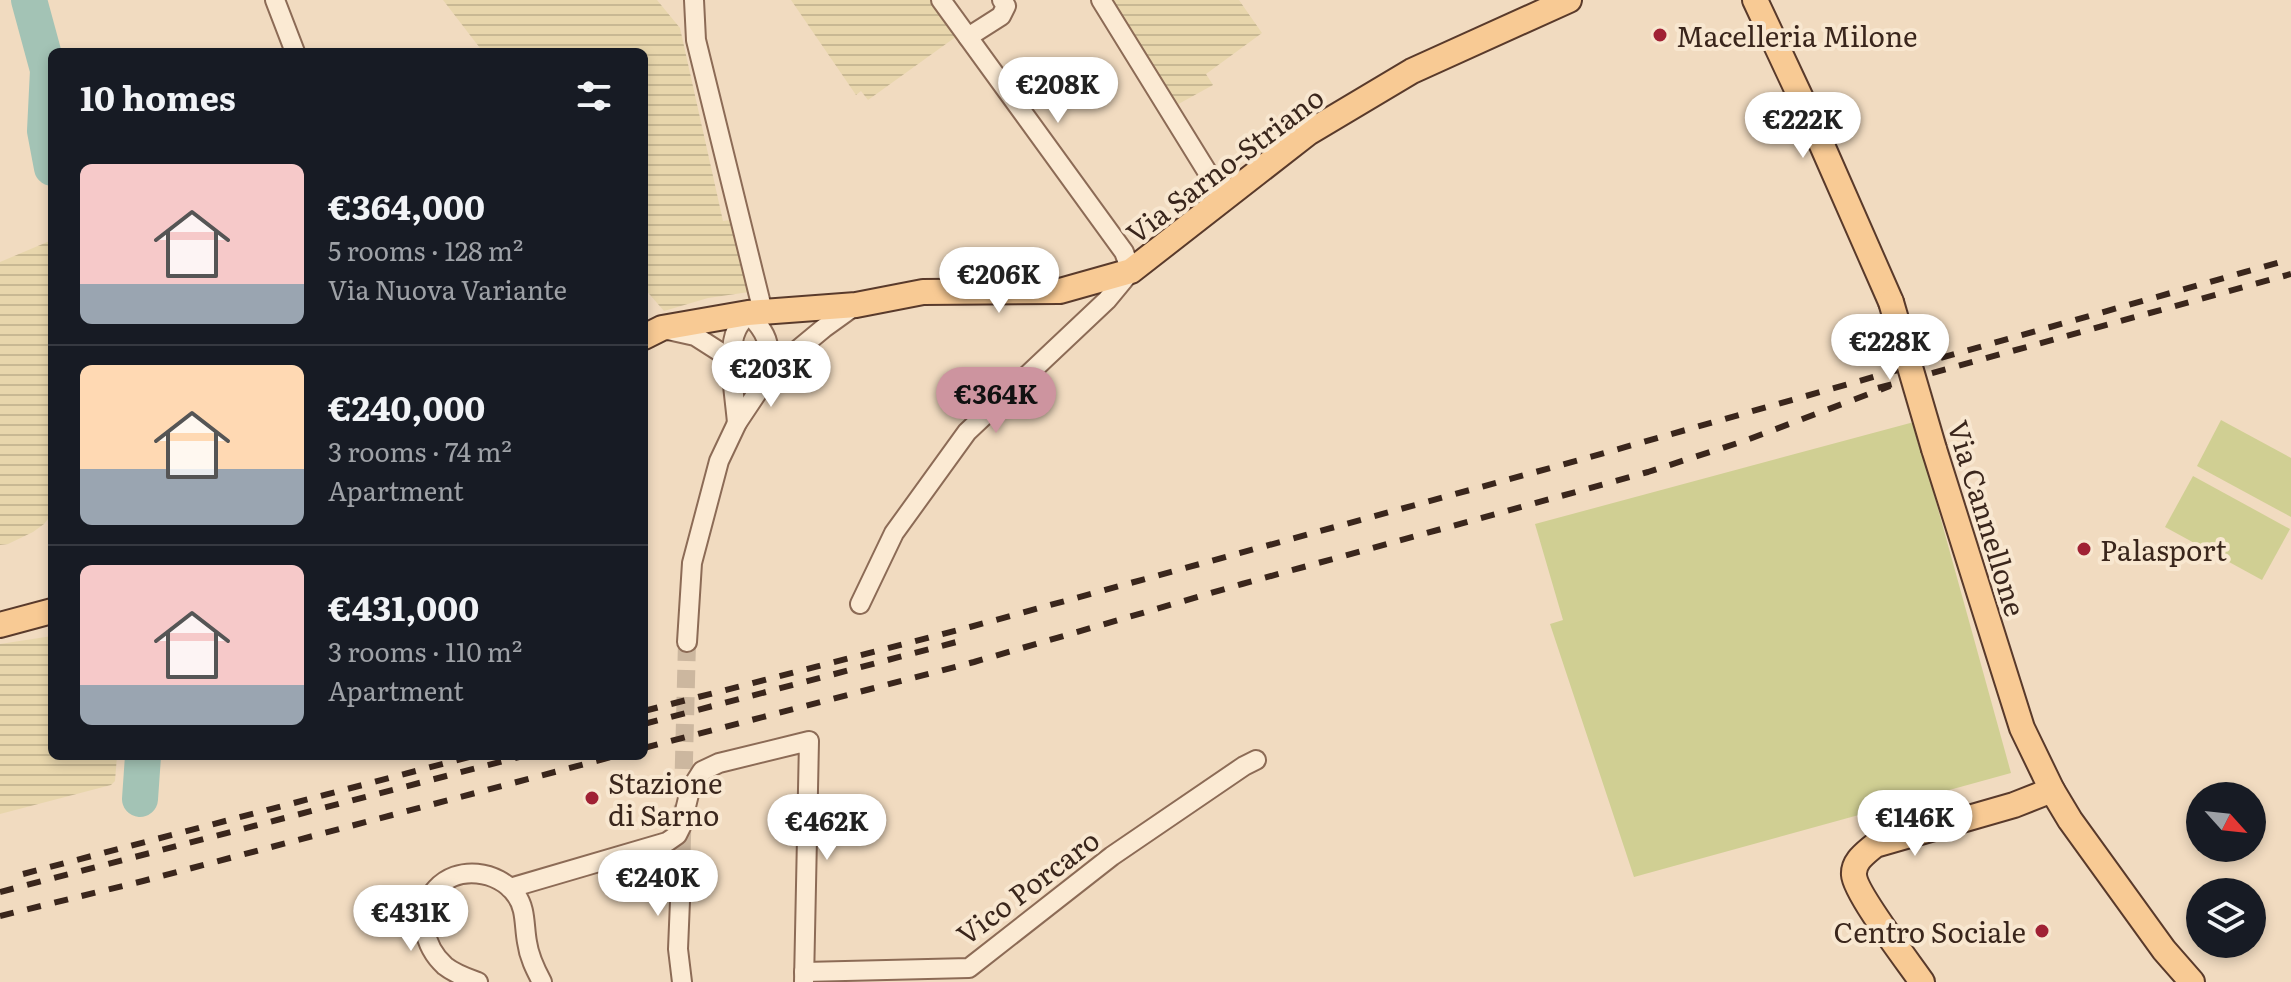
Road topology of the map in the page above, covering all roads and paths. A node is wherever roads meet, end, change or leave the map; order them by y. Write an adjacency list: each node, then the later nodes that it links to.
1 (275, 0): 9 (street)
2 (694, 0): 13 (street)
3 (941, 0): 8 (street)
4 (1002, 0): 8 (street)
5 (1101, 0): 10 (street)
6 (1569, 0): 10 (main road, Via Sarno-Striano)
7 (1755, 0): 23 (main road, Via Cannellone, bridge)
8 (968, 37): 11 (street)
9 (293, 48)
10 (1224, 199): 11 (main road, Via Sarno-Striano)
11 (1131, 271): 12 (main road); 18 (street)
12 (856, 305): 13 (main road); 16 (street)
13 (756, 313): 14 (main road); 15 (street); 16 (street)
14 (653, 332): 15 (street)
15 (731, 359): 17 (street)
16 (771, 372): 17 (street)
17 (737, 423): 21 (street)
18 (860, 604)
19 (48, 612): 20 (main road)
20 (0, 625)
21 (687, 642)
22 (1256, 760): 27 (street, Vico Porcaro)
23 (2052, 790): 32 (main road); 33 (main road, Via Cannellone)
24 (681, 877): 26 (street)
25 (510, 888): 27 (street); 28 (street); 29 (street)
26 (679, 959): 30 (street); 31 (street)
27 (804, 977)
28 (478, 982)
29 (542, 982)
30 (666, 982)
31 (682, 982)
32 (1922, 982)
33 (2192, 982)

